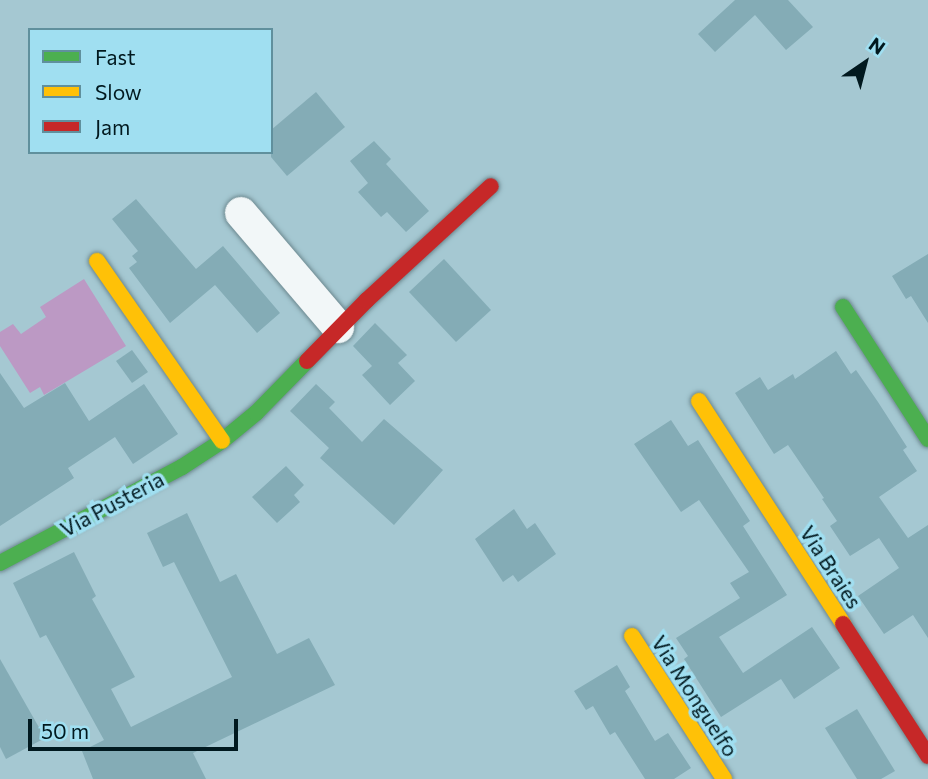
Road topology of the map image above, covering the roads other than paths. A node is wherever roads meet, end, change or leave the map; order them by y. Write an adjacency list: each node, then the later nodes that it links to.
1 (491, 186): 5 (street, Via Pusteria)
2 (241, 213): 5 (street)
3 (97, 261): 8 (street)
4 (843, 307): 7 (street)
5 (338, 327): 8 (street, Via Pusteria)
6 (699, 401): 11 (street, Via Braies)
7 (928, 439)
8 (222, 441): 9 (street, Via Pusteria)
9 (0, 563)
10 (632, 636): 12 (street, Via Monguelfo)
11 (928, 756)
12 (724, 779)

